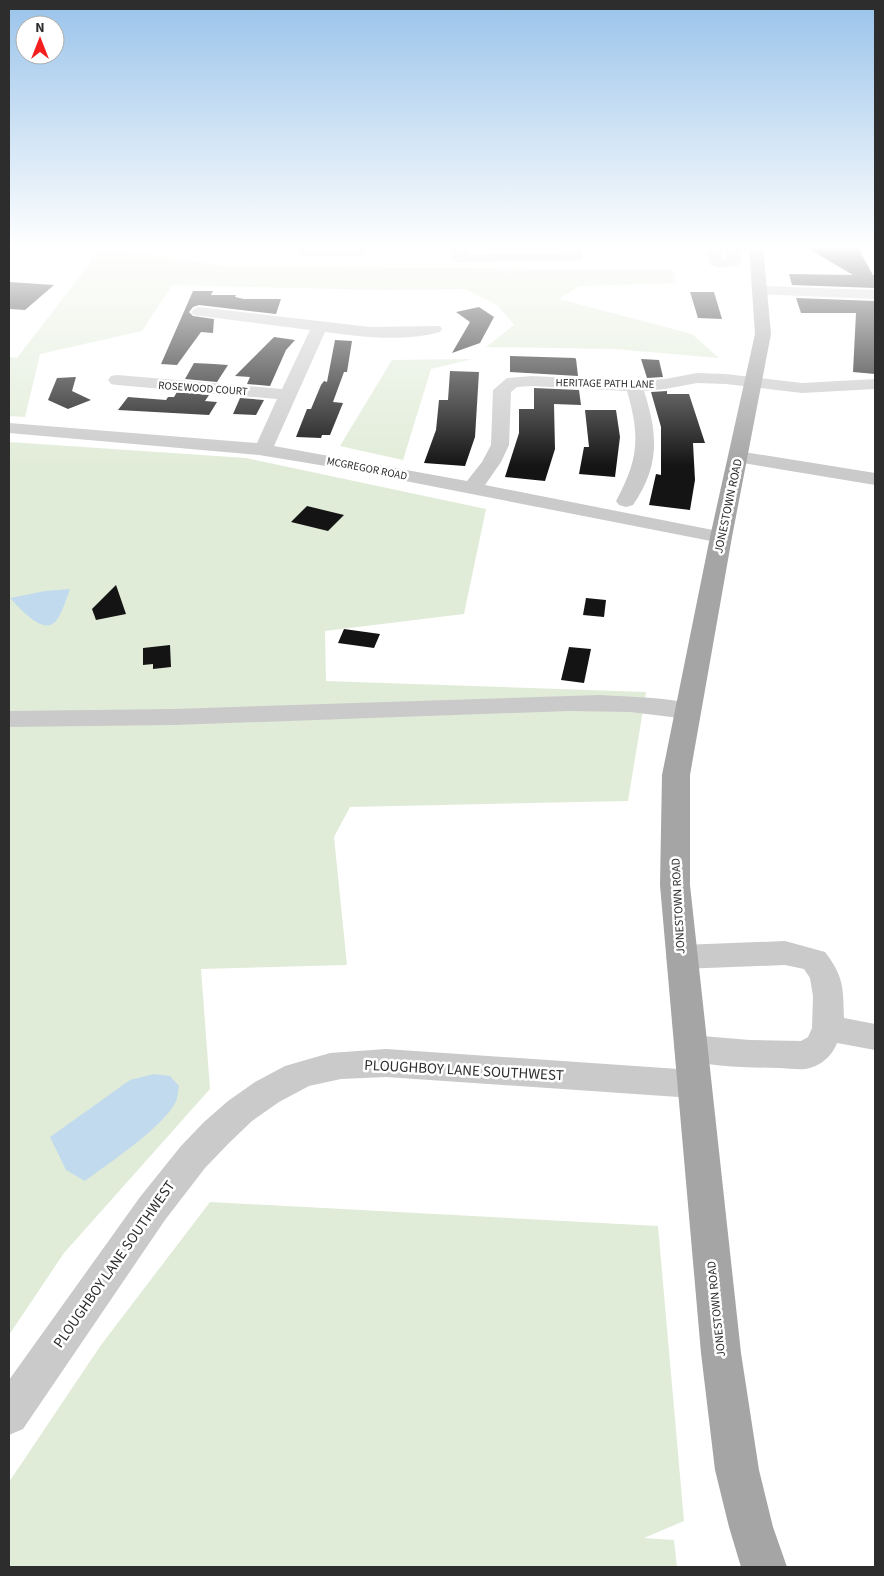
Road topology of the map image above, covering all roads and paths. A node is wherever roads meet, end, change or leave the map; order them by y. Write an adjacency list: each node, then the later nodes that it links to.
1 (273, 320): 3 (street)
2 (762, 320): 6 (main road, JONESTOWN ROAD)
3 (319, 327): 4 (street); 9 (street)
4 (434, 329)
5 (117, 380): 9 (street, ROSEWOOD COURT)
6 (753, 383): 7 (street, HERITAGE PATH LANE); 8 (street, HERITAGE PATH LANE); 12 (main road, JONESTOWN ROAD)
7 (875, 384)
8 (634, 386): 14 (street, HERITAGE PATH LANE); 15 (street)
9 (289, 395): 11 (street)
10 (9, 428): 11 (street, MCGREGOR ROAD)
11 (263, 450): 14 (street, MCGREGOR ROAD)
12 (738, 457): 13 (street); 16 (main road, JONESTOWN ROAD)
13 (875, 479)
14 (472, 488): 16 (street, MCGREGOR ROAD)
15 (626, 501)
16 (721, 537): 17 (main road, JONESTOWN ROAD)
17 (688, 711): 18 (street); 19 (main road, JONESTOWN ROAD)
18 (9, 719)
19 (682, 957): 20 (street); 22 (main road, JONESTOWN ROAD)
20 (828, 1028): 21 (street); 22 (street)
21 (875, 1037)
22 (690, 1048): 23 (main road, JONESTOWN ROAD)
23 (693, 1084): 24 (street, PLOUGHBOY LANE SOUTHWEST); 25 (main road, JONESTOWN ROAD)
24 (9, 1415)
25 (764, 1567)

